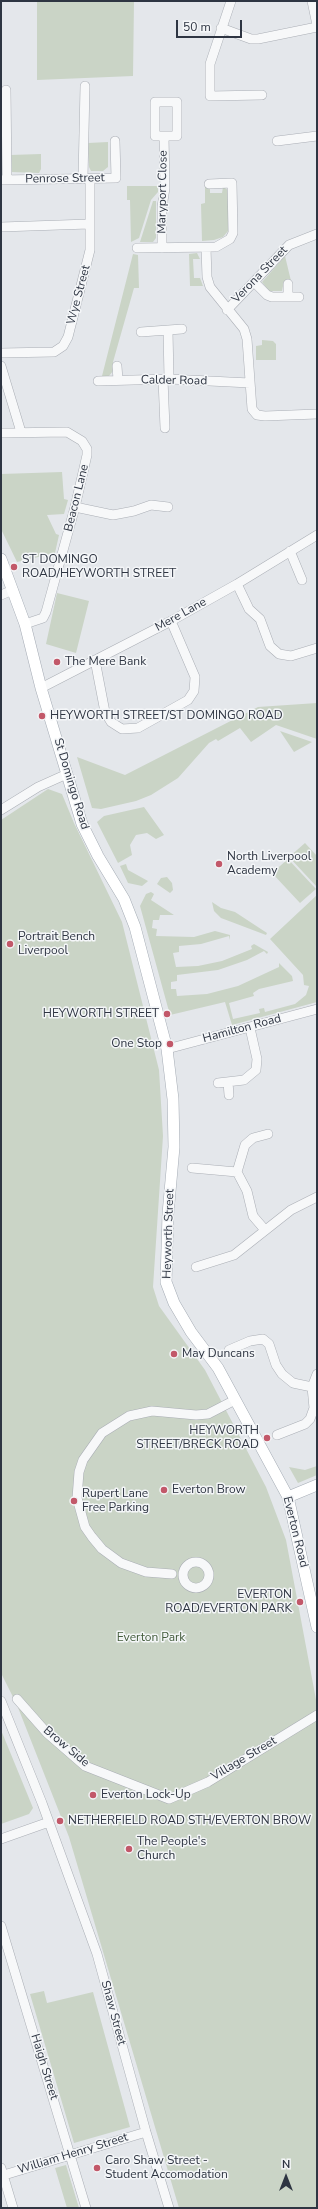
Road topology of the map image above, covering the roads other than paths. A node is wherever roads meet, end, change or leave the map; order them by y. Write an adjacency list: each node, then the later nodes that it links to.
1 (231, 1): 4 (street)
2 (312, 1): 3 (street)
3 (317, 26): 4 (street)
4 (222, 28): 7 (street)
5 (85, 86): 12 (street, Wye Street)
6 (6, 90): 13 (street)
7 (262, 95)
8 (164, 136): 19 (street, Maryport Close)
9 (317, 136): 11 (street)
10 (115, 141): 12 (street, Penrose Street)
11 (277, 141)
12 (87, 178): 13 (street, Penrose Street); 15 (street, Wye Street)
13 (4, 180)
14 (209, 184): 20 (street, Maryport Close)
15 (89, 224): 16 (street); 29 (street, Wye Street)
16 (1, 226)
17 (317, 234): 21 (street, Verona Street)
18 (137, 248): 19 (street, Maryport Close)
19 (162, 248): 20 (street, Maryport Close)
20 (206, 248): 25 (street)
21 (254, 282): 23 (street); 25 (street, Verona Street)
22 (288, 284): 23 (street)
23 (288, 297): 24 (street)
24 (299, 297)
25 (227, 310): 35 (street)
26 (182, 329): 27 (street)
27 (168, 330): 28 (street); 32 (street)
28 (141, 332)
29 (1, 353)
30 (1, 366): 38 (street)
31 (117, 366): 33 (street)
32 (166, 379): 33 (street, Calder Road); 35 (street, Calder Road); 37 (street)
33 (118, 380): 34 (street, Calder Road)
34 (98, 381)
35 (250, 384): 36 (street)
36 (317, 414)
37 (165, 428)
38 (21, 432): 39 (street, Beacon Lane); 40 (street, Beacon Lane)
39 (1, 433)
40 (75, 507): 41 (street); 50 (street, Beacon Lane)
41 (168, 507)
42 (317, 535): 43 (street, Mere Lane)
43 (290, 551): 45 (street); 46 (street, Mere Lane)
44 (1, 559): 47 (main road, St Domingo Road)
45 (302, 580)
46 (237, 584): 49 (street, Mere Lane); 51 (street)
47 (13, 590): 48 (street); 50 (main road, St Domingo Road)
48 (1, 595)
49 (170, 621): 52 (street, Mere Lane); 52 (street)
50 (25, 624): 53 (main road, St Domingo Road)
51 (317, 648)
52 (95, 660): 53 (street, Mere Lane)
53 (41, 688): 54 (main road, St Domingo Road)
54 (67, 774): 55 (street); 58 (main road, St Domingo Road)
55 (1, 810)
56 (317, 1009): 57 (street, Hamilton Road)
57 (250, 1028): 58 (street, Hamilton Road); 59 (street)
58 (167, 1049): 71 (main road, Heyworth Street)
59 (228, 1082): 60 (street); 61 (street)
60 (218, 1083)
61 (229, 1094)
62 (268, 1134): 64 (street)
63 (192, 1168): 64 (street)
64 (237, 1172): 66 (street)
65 (317, 1197): 66 (street)
66 (265, 1230): 67 (street)
67 (196, 1267)
68 (229, 1350): 70 (street)
69 (317, 1374): 70 (street)
70 (312, 1387): 72 (street)
71 (235, 1400): 74 (main road, Heyworth Street); 77 (street)
72 (313, 1421): 73 (street)
73 (277, 1435)
74 (259, 1444): 76 (main road, Everton Road)
75 (317, 1485): 76 (main road)
76 (288, 1497): 78 (main road, Everton Road)
77 (183, 1575)
78 (314, 1599): 79 (main road, Everton Road)
79 (317, 1627)
80 (17, 1699): 83 (street, Brow Side)
81 (1, 1701): 84 (street, Shaw Street)
82 (317, 1715): 83 (street, Village Street)
83 (169, 1799)
84 (49, 1822): 85 (street); 87 (street, Shaw Street)
85 (1, 1839)
86 (1, 1926): 88 (street, Haigh Street)
87 (146, 2132): 88 (street, William Henry Street); 92 (street, Shaw Street)
88 (71, 2155): 89 (street, William Henry Street); 91 (street, Haigh Street)
89 (2, 2173): 90 (street)
90 (13, 2208)
91 (86, 2208)
92 (169, 2208)

